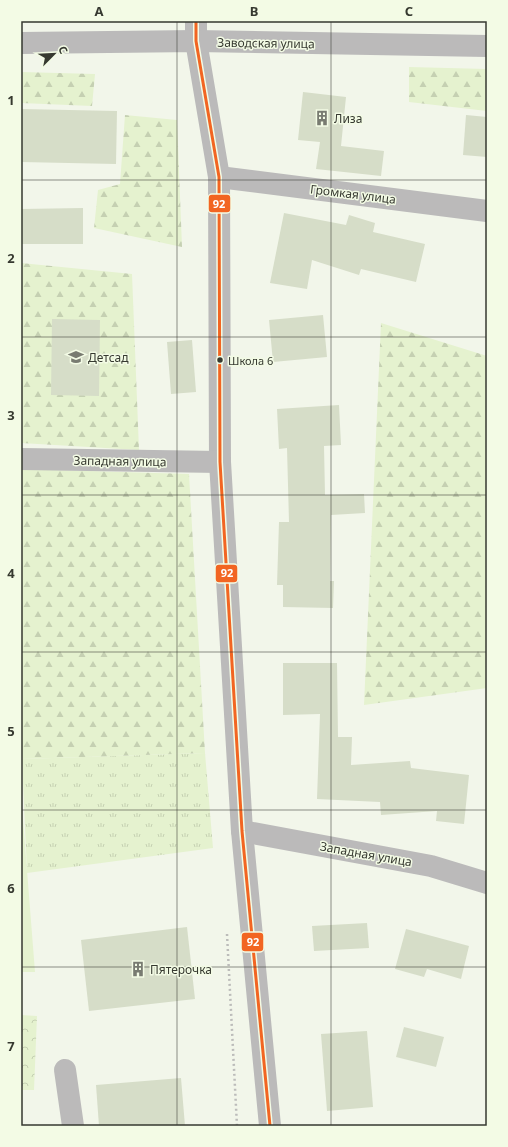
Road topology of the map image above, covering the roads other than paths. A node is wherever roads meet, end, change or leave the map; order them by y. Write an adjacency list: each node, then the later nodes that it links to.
1 (196, 31): 2 (street, Заводская улица); 3 (street, Заводская улица); 4 (street)
2 (21, 43)
3 (487, 46)
4 (219, 177): 5 (street, Громкая улица); 7 (street)
5 (487, 211)
6 (21, 459): 7 (street, Западная улица)
7 (220, 462): 8 (street)
8 (242, 831): 9 (street, Западная улица); 12 (street)
9 (487, 883)
10 (65, 1070): 11 (street)
11 (73, 1126)
12 (270, 1126)

